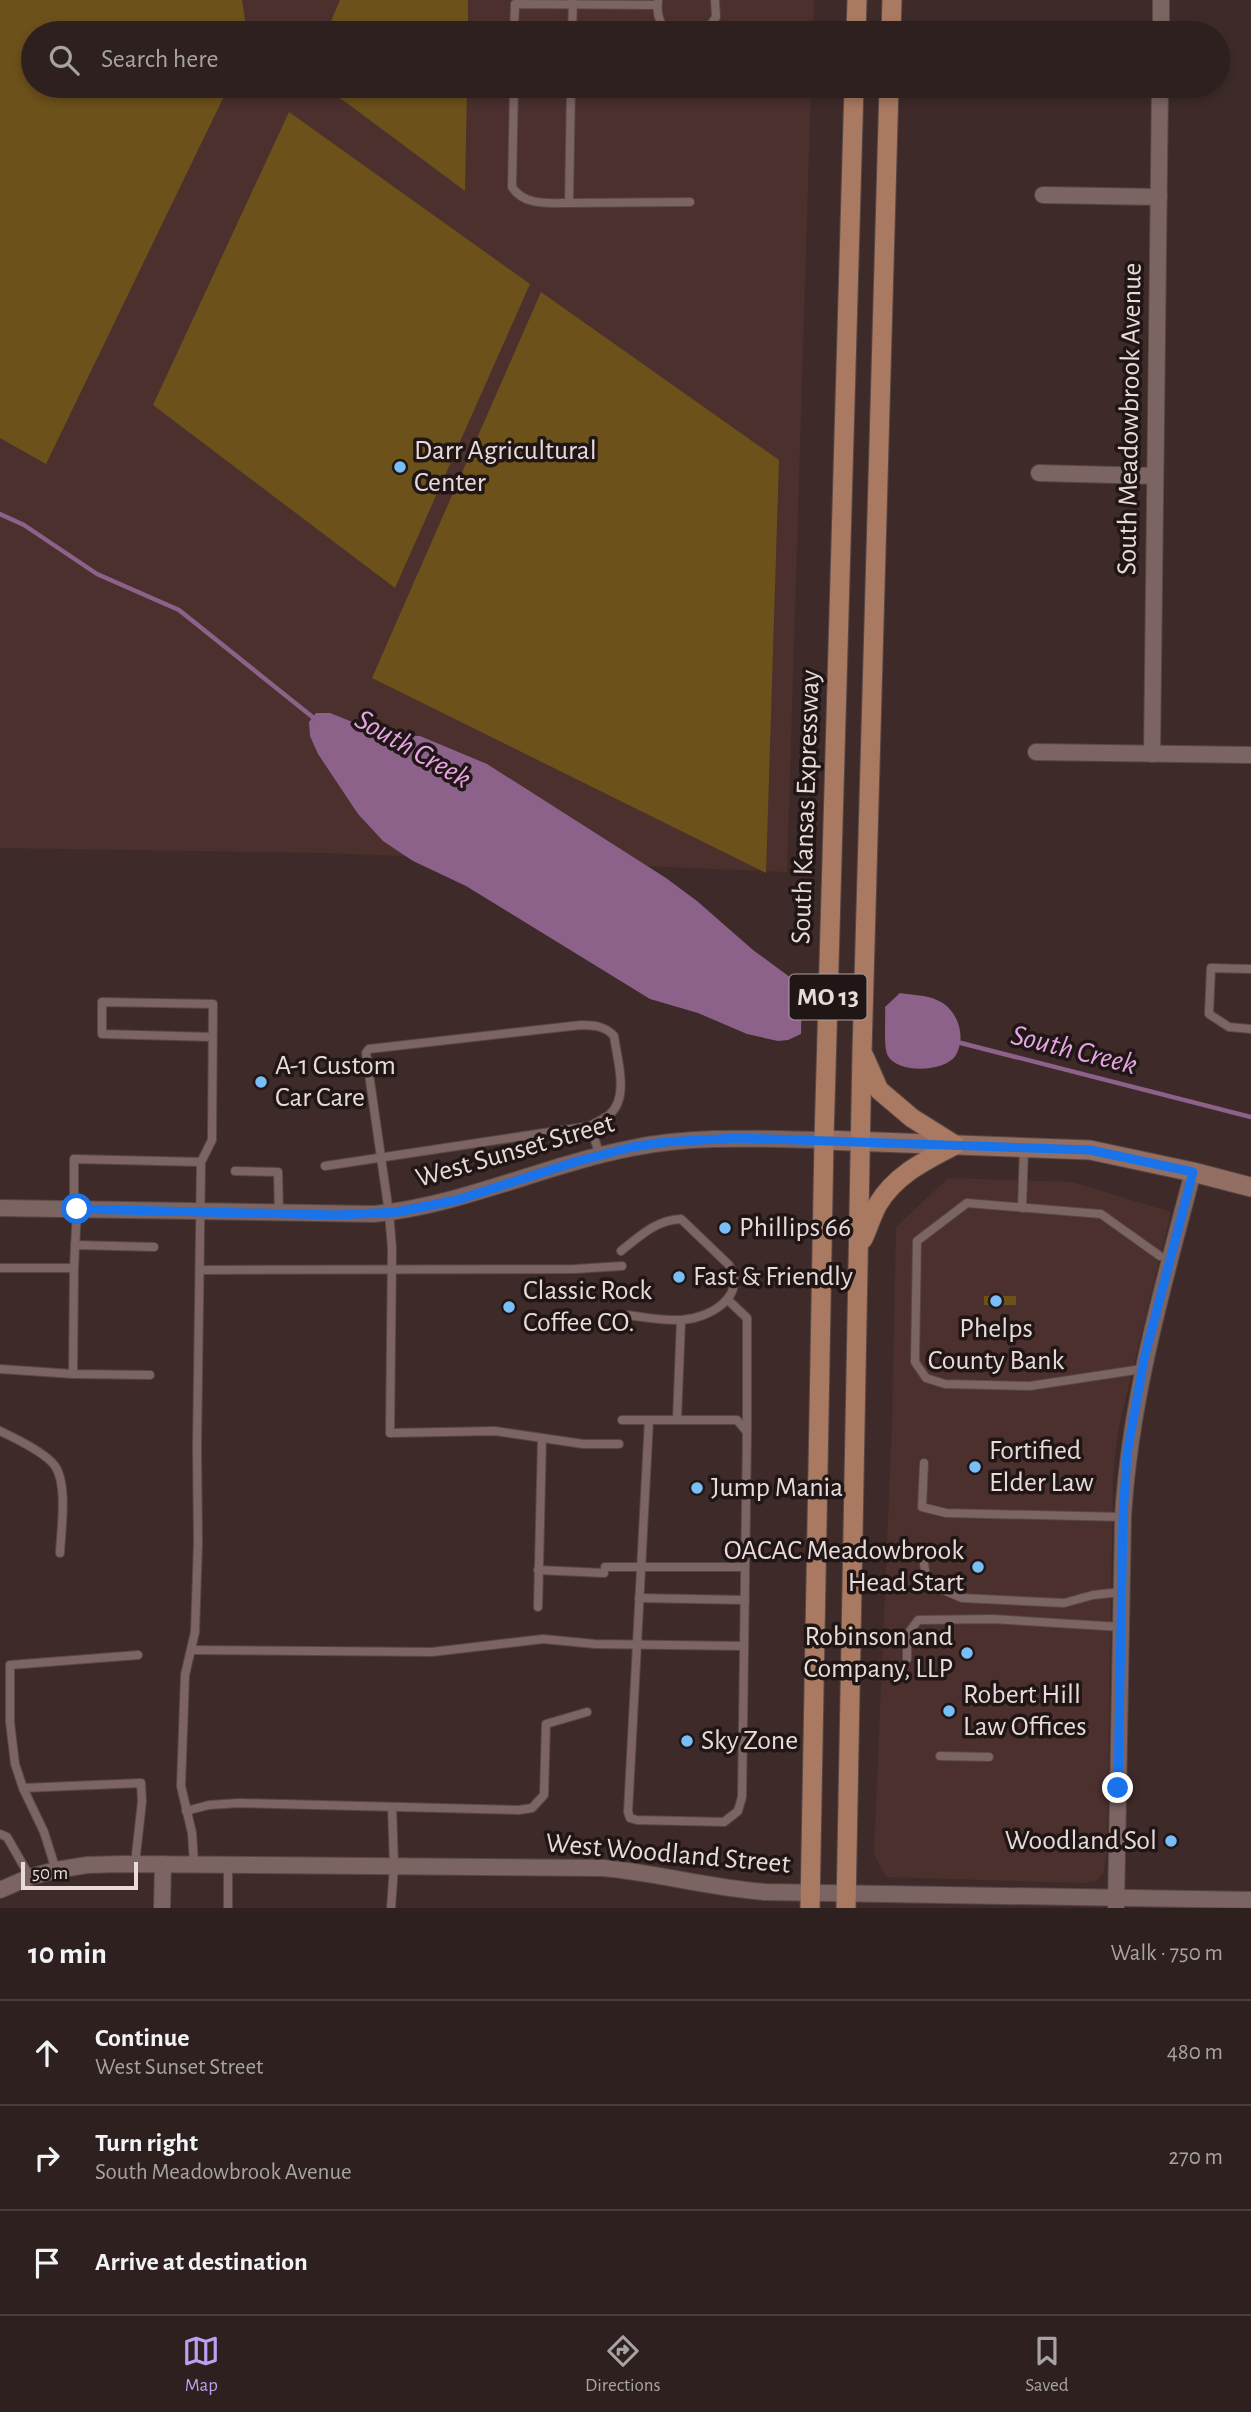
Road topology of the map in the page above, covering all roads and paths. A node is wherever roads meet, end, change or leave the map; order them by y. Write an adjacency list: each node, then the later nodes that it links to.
1 (715, 0): 10 (lane)
2 (857, 0): 11 (main road)
3 (892, 0): 12 (main road)
4 (1161, 0): 13 (street)
5 (573, 2): 6 (lane); 7 (lane); 8 (lane)
6 (658, 3): 9 (lane)
7 (514, 21)
8 (572, 21)
9 (660, 21)
10 (713, 21)
11 (856, 21)
12 (891, 21)
13 (1161, 21)
14 (514, 98): 22 (lane)
15 (571, 98): 22 (lane)
16 (854, 98): 33 (main road, South Kansas Expressway / MO 13)
17 (889, 98): 31 (main road, MO 13)
18 (1160, 98): 20 (street, South Meadowbrook Avenue)
19 (1044, 195): 20 (street)
20 (1159, 197): 24 (street, South Meadowbrook Avenue)
21 (690, 202): 22 (lane)
22 (569, 203)
23 (1039, 473): 24 (street)
24 (1155, 476): 26 (street, South Meadowbrook Avenue)
25 (1036, 752): 26 (street)
26 (1152, 754): 27 (street)
27 (1251, 755)
28 (1251, 969): 29 (lane)
29 (1251, 1029)
30 (212, 1037): 30 (lane); 39 (lane)
31 (862, 1052): 34 (main road, MO 13); 35 (main road)
32 (590, 1126): 37 (lane); 38 (lane); 38 (lane)
33 (824, 1140): 34 (main road, West Sunset Street); 37 (street, West Sunset Street); 106 (main road, South Kansas Expressway / MO 13)
34 (860, 1141): 35 (main road, West Sunset Street); 53 (main road, MO 13)
35 (955, 1145): 36 (main road, West Sunset Street); 53 (main road)
36 (1024, 1147): 42 (main road, West Sunset Street); 45 (lane)
37 (600, 1155): 48 (street, West Sunset Street)
38 (380, 1158): 40 (lane); 48 (lane)
39 (201, 1162): 46 (lane); 47 (lane)
40 (325, 1166)
41 (235, 1171): 49 (lane)
42 (1193, 1172): 43 (main road, West Sunset Street); 64 (street)
43 (1251, 1187)
44 (0, 1208): 46 (street, West Sunset Street)
45 (1023, 1208): 54 (lane); 64 (lane)
46 (76, 1209): 47 (street, West Sunset Street); 50 (lane)
47 (200, 1212): 49 (street, West Sunset Street); 59 (lane)
48 (389, 1213): 49 (street, West Sunset Street); 58 (lane)
49 (279, 1214)
50 (75, 1245): 51 (lane); 57 (lane)
51 (154, 1247)
52 (621, 1251): 60 (lane)
53 (858, 1252): 108 (main road, MO 13)
54 (1160, 1256)
55 (622, 1266): 58 (lane)
56 (0, 1268): 57 (lane)
57 (74, 1268): 65 (lane)
58 (392, 1269): 59 (lane); 72 (lane)
59 (200, 1270): 88 (lane)
60 (727, 1300): 62 (lane); 71 (lane)
61 (626, 1315): 62 (lane)
62 (681, 1320): 69 (lane)
63 (0, 1368): 65 (lane)
64 (1142, 1369): 75 (street)
65 (73, 1374): 66 (lane)
66 (150, 1375)
67 (622, 1420): 68 (lane)
68 (649, 1420): 69 (lane); 78 (lane)
69 (677, 1420): 71 (lane)
70 (0, 1431): 76 (lane)
71 (747, 1432): 79 (lane)
72 (542, 1438): 73 (lane); 80 (lane)
73 (619, 1444)
74 (924, 1463): 75 (lane)
75 (1123, 1517): 81 (street)
76 (60, 1553)
77 (924, 1564): 81 (lane)
78 (641, 1567): 79 (lane); 80 (lane); 82 (lane)
79 (746, 1567): 83 (lane)
80 (538, 1570): 84 (lane)
81 (1121, 1592): 85 (street)
82 (639, 1598): 83 (lane); 86 (lane)
83 (745, 1600): 87 (lane)
84 (538, 1607)
85 (1121, 1627): 90 (lane); 109 (street)
86 (637, 1644): 87 (lane); 87 (lane); 88 (lane)
87 (744, 1646)
88 (191, 1650): 96 (lane)
89 (138, 1654): 94 (lane)
90 (907, 1659)
91 (587, 1712): 95 (lane)
92 (940, 1756): 93 (lane)
93 (989, 1756)
94 (23, 1788): 98 (lane); 103 (lane)
95 (392, 1807): 96 (lane); 102 (lane)
96 (186, 1811): 100 (lane)
97 (0, 1834): 104 (lane)
98 (135, 1864): 99 (street, West Woodland Street); 103 (street, West Woodland Street)
99 (163, 1864): 100 (street, West Woodland Street); 111 (street)
100 (194, 1864): 101 (street, West Woodland Street)
101 (228, 1864): 102 (street, West Woodland Street); 112 (lane)
102 (394, 1866): 106 (street, West Woodland Street); 113 (lane)
103 (57, 1870): 104 (street, West Woodland Street)
104 (30, 1877): 105 (street, West Woodland Street)
105 (0, 1890)
106 (811, 1900): 108 (street, West Woodland Street)
107 (1251, 1900): 110 (street, West Woodland Street)
108 (846, 1901): 109 (street, West Woodland Street)
109 (1116, 1903): 110 (street, West Woodland Street)
110 (1178, 1903)
111 (162, 1908)
112 (228, 1908)
113 (391, 1908)

